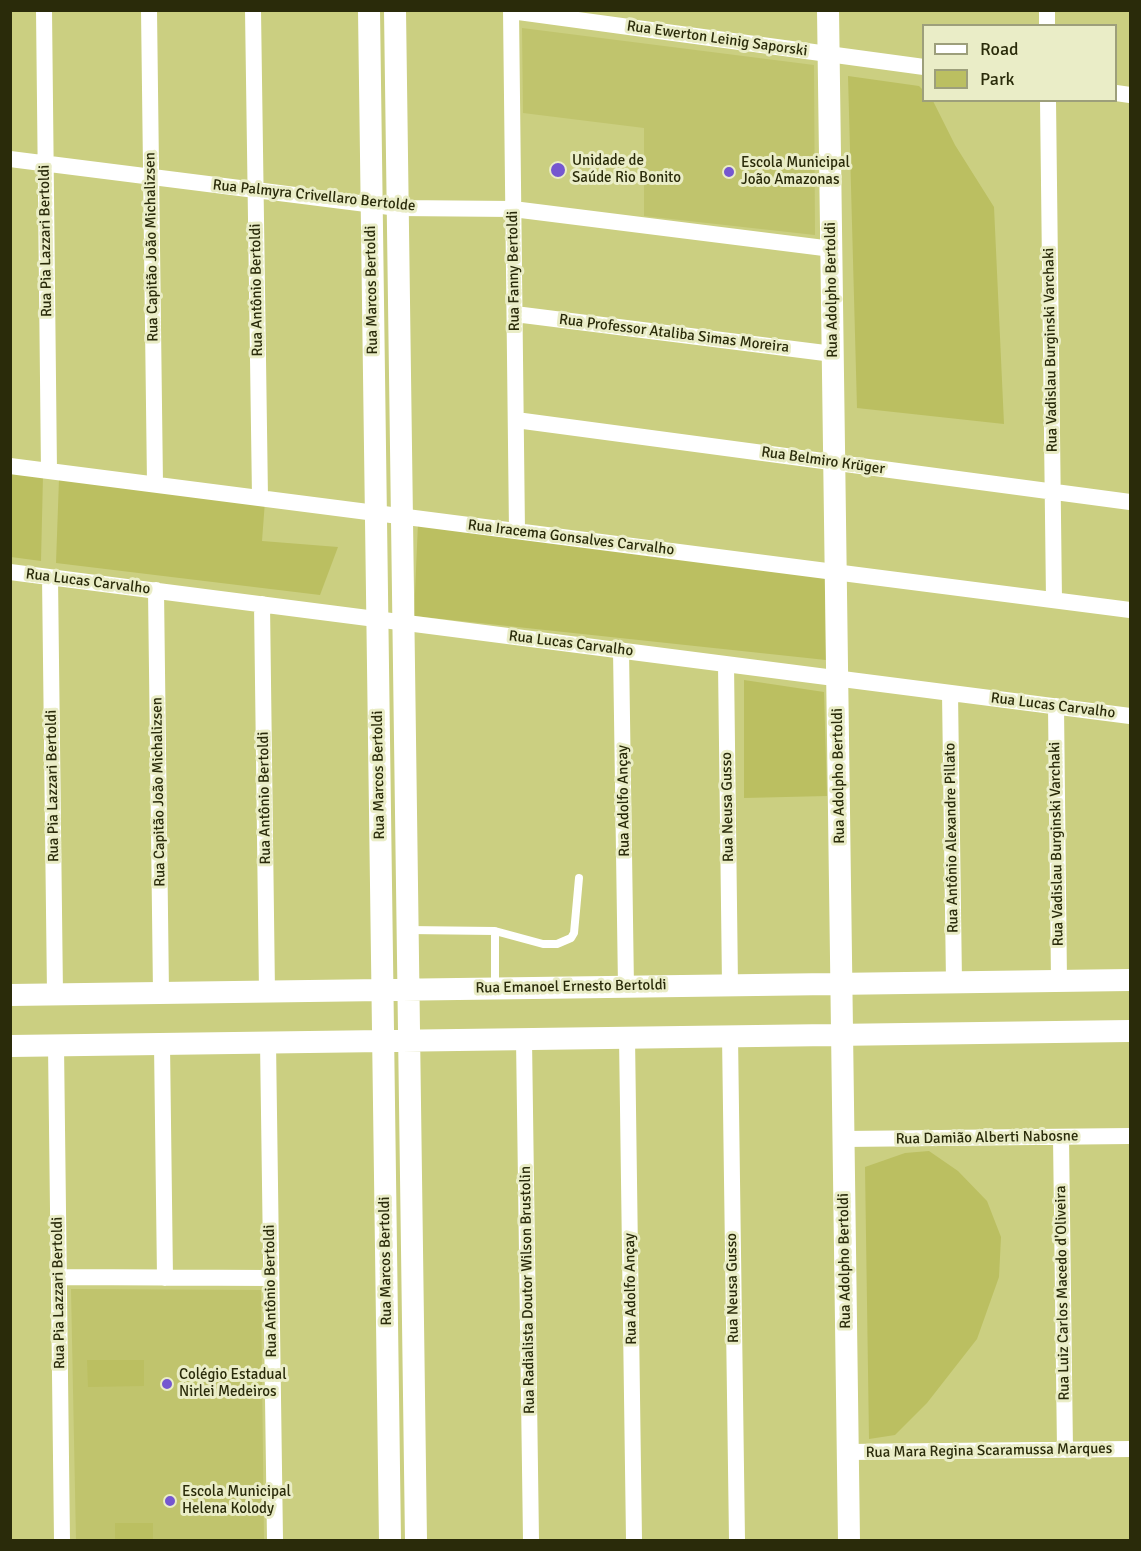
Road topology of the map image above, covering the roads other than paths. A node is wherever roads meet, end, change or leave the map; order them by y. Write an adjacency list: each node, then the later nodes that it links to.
1 (44, 10): 12 (street, Rua Pia Lazzari Bertoldi)
2 (149, 10): 13 (street, Rua Capitão João Michalizsen)
3 (254, 10): 14 (street, Rua Antônio Bertoldi)
4 (369, 10): 15 (street, Rua Marcos Bertoldi)
5 (395, 10): 16 (street, Rua Marcos Bertoldi)
6 (828, 10): 8 (street, Rua Adolpho Bertoldi)
7 (511, 11): 8 (street, Rua Ewerton Leinig Saporski); 17 (street, Rua Fanny Bertoldi)
8 (829, 55): 9 (street, Rua Ewerton Leinig Saporski); 18 (street, Rua Adolpho Bertoldi)
9 (922, 68)
10 (1048, 102): 26 (street, Rua Vadislau Burginski Varchaki)
11 (10, 159): 12 (street, Rua Palmyra Crivellaro Bertolde)
12 (45, 163): 13 (street, Rua Palmyra Crivellaro Bertolde); 24 (street, Rua Pia Lazzari Bertoldi)
13 (151, 177): 14 (street, Rua Palmyra Crivellaro Bertolde); 25 (street, Rua Capitão João Michalizsen)
14 (256, 190): 15 (street, Rua Palmyra Crivellaro Bertolde); 27 (street, Rua Antônio Bertoldi)
15 (372, 205): 16 (street, Rua Palmyra Crivellaro Bertolde); 29 (street, Rua Marcos Bertoldi)
16 (398, 208): 17 (street, Rua Palmyra Crivellaro Bertolde); 30 (street, Rua Marcos Bertoldi)
17 (513, 209): 18 (street, Rua Palmyra Crivellaro Bertolde); 19 (street, Rua Fanny Bertoldi)
18 (832, 249): 20 (street, Rua Adolpho Bertoldi)
19 (515, 314): 20 (street, Rua Professor Ataliba Simas Moreira); 21 (street, Rua Fanny Bertoldi)
20 (833, 354): 22 (street, Rua Adolpho Bertoldi)
21 (516, 420): 22 (street, Rua Belmiro Krüger); 31 (street, Rua Fanny Bertoldi)
22 (835, 463): 26 (street, Rua Belmiro Krüger); 33 (street, Rua Adolpho Bertoldi)
23 (10, 466): 24 (street, Rua Iracema Gonsalves Carvalho)
24 (49, 471): 25 (street, Rua Iracema Gonsalves Carvalho)
25 (155, 484): 27 (street, Rua Iracema Gonsalves Carvalho)
26 (1052, 492): 28 (street, Rua Belmiro Krüger); 36 (street, Rua Vadislau Burginski Varchaki)
27 (260, 498): 29 (street, Rua Iracema Gonsalves Carvalho)
28 (1131, 502)
29 (375, 513): 30 (street, Rua Iracema Gonsalves Carvalho); 39 (street, Rua Marcos Bertoldi)
30 (401, 516): 31 (street, Rua Iracema Gonsalves Carvalho); 40 (street, Rua Marcos Bertoldi)
31 (517, 531): 33 (street, Rua Iracema Gonsalves Carvalho)
32 (10, 572): 34 (street, Rua Lucas Carvalho)
33 (836, 572): 36 (street, Rua Iracema Gonsalves Carvalho); 43 (street, Rua Adolpho Bertoldi)
34 (50, 577): 35 (street, Rua Lucas Carvalho); 61 (street, Rua Pia Lazzari Bertoldi)
35 (156, 591): 37 (street, Rua Lucas Carvalho); 60 (street, Rua Capitão João Michalizsen)
36 (1054, 600): 38 (street, Rua Iracema Gonsalves Carvalho)
37 (262, 604): 39 (street, Rua Lucas Carvalho); 59 (street, Rua Antônio Bertoldi)
38 (1131, 610)
39 (377, 619): 40 (street, Rua Lucas Carvalho); 57 (street, Rua Marcos Bertoldi)
40 (403, 622): 41 (street, Rua Lucas Carvalho); 48 (street, Rua Marcos Bertoldi)
41 (621, 650): 42 (street, Rua Lucas Carvalho); 55 (street, Rua Adolfo Ançay)
42 (726, 664): 43 (street, Rua Lucas Carvalho); 54 (street, Rua Neusa Gusso)
43 (837, 678): 44 (street, Rua Lucas Carvalho); 53 (street, Rua Adolpho Bertoldi)
44 (950, 693): 45 (street, Rua Lucas Carvalho); 52 (street, Rua Antônio Alexandre Pillato)
45 (1056, 706): 46 (street, Rua Lucas Carvalho); 51 (street, Rua Vadislau Burginski Varchaki)
46 (1131, 716)
47 (579, 878): 49 (lane)
48 (407, 930): 49 (lane); 58 (street, Rua Marcos Bertoldi)
49 (495, 931): 56 (lane)
50 (1131, 980): 51 (street, Rua Emanoel Ernesto Bertoldi)
51 (1059, 981): 52 (street, Rua Emanoel Ernesto Bertoldi)
52 (954, 982): 53 (street, Rua Emanoel Ernesto Bertoldi)
53 (842, 984): 54 (street, Rua Emanoel Ernesto Bertoldi); 64 (street, Rua Adolpho Bertoldi)
54 (730, 985): 55 (street, Rua Emanoel Ernesto Bertoldi)
55 (626, 987): 56 (street, Rua Emanoel Ernesto Bertoldi)
56 (495, 988): 58 (street, Rua Emanoel Ernesto Bertoldi)
57 (382, 990): 58 (street, Rua Emanoel Ernesto Bertoldi); 59 (street, Rua Emanoel Ernesto Bertoldi); 69 (street, Rua Marcos Bertoldi)
58 (408, 990): 68 (street, Rua Marcos Bertoldi)
59 (267, 992): 60 (street, Rua Emanoel Ernesto Bertoldi)
60 (161, 993): 61 (street, Rua Emanoel Ernesto Bertoldi)
61 (55, 994): 62 (street, Rua Emanoel Ernesto Bertoldi)
62 (10, 995)
63 (1131, 1031): 64 (street)
64 (842, 1035): 65 (street); 76 (street, Rua Adolpho Bertoldi)
65 (730, 1036): 66 (street); 89 (street, Rua Neusa Gusso)
66 (627, 1037): 67 (street); 88 (street, Rua Adolfo Ançay)
67 (524, 1039): 68 (street); 87 (street, Rua Radialista Doutor Wilson Brustolin)
68 (409, 1040): 69 (street); 86 (street, Rua Marcos Bertoldi)
69 (383, 1041): 70 (street); 85 (street, Rua Marcos Bertoldi)
70 (268, 1042): 71 (street); 79 (street, Rua Antônio Bertoldi)
71 (162, 1044): 72 (street); 78 (street)
72 (56, 1045): 73 (street); 77 (street, Rua Pia Lazzari Bertoldi)
73 (10, 1046)
74 (1131, 1136): 75 (street, Rua Damião Alberti Nabosne)
75 (1061, 1137): 76 (street, Rua Damião Alberti Nabosne); 81 (street, Rua Luiz Carlos Macedo d'Oliveira)
76 (844, 1139): 82 (street, Rua Adolpho Bertoldi)
77 (59, 1277): 78 (street); 83 (street, Rua Pia Lazzari Bertoldi)
78 (165, 1278): 79 (street)
79 (271, 1278): 84 (street, Rua Antônio Bertoldi)
80 (1131, 1449): 81 (street, Rua Mara Regina Scaramussa Marques)
81 (1065, 1450): 82 (street, Rua Mara Regina Scaramussa Marques)
82 (848, 1452): 90 (street, Rua Adolpho Bertoldi)
83 (62, 1540)
84 (275, 1540)
85 (390, 1540)
86 (416, 1540)
87 (531, 1540)
88 (634, 1540)
89 (736, 1540)
90 (849, 1540)

